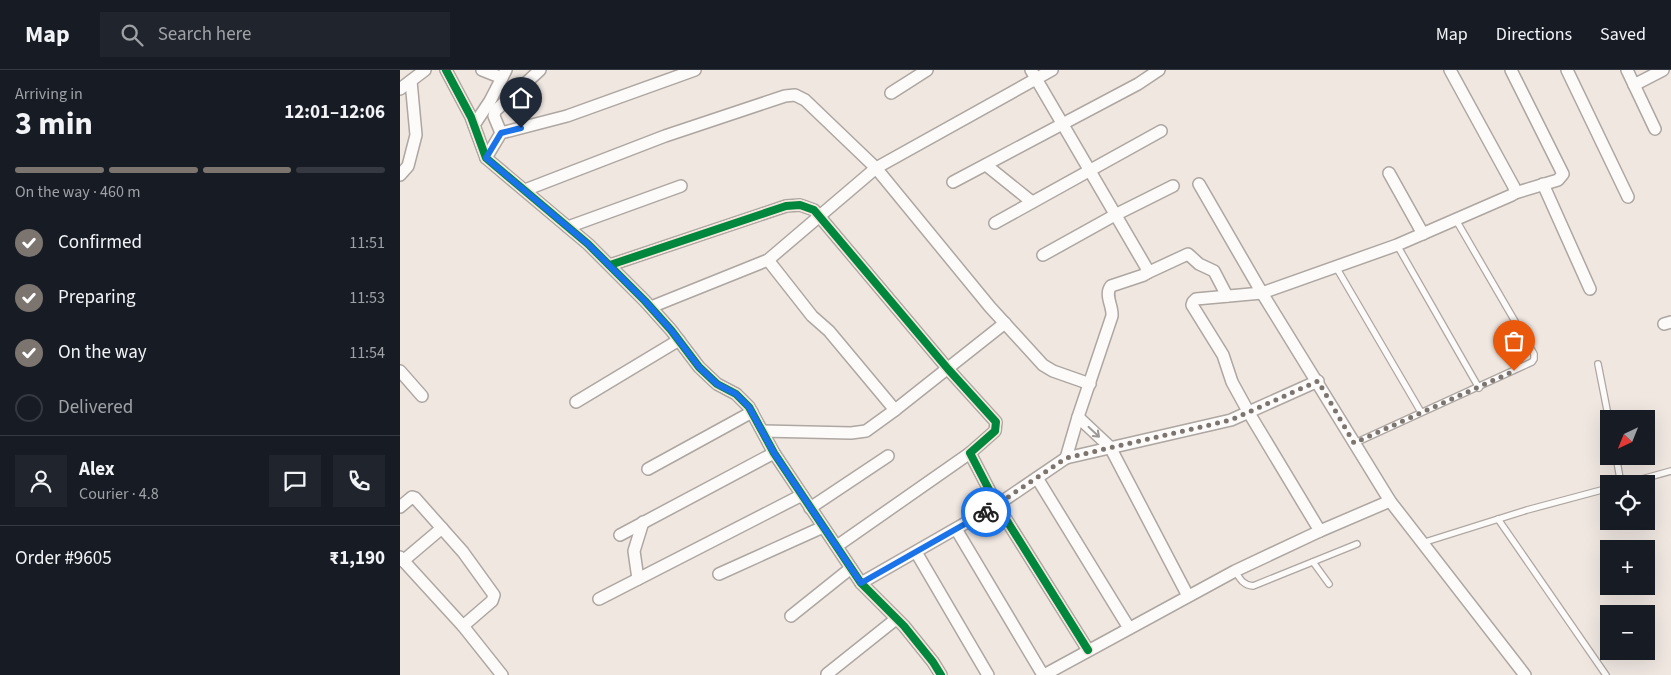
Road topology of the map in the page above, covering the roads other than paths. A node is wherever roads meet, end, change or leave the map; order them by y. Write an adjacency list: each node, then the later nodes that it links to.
1 (425, 70): 16 (street)
2 (446, 70): 21 (street)
3 (482, 70): 14 (street)
4 (540, 70): 24 (street)
5 (695, 70): 24 (street)
6 (927, 70): 19 (street)
7 (1052, 70): 15 (street)
8 (1159, 70): 20 (street)
9 (1450, 70): 37 (street)
10 (1511, 70): 33 (street)
11 (1567, 70): 38 (street)
12 (1627, 70): 17 (street)
13 (1663, 70): 17 (street)
14 (504, 74): 21 (street)
15 (1034, 74): 20 (street); 27 (street)
16 (411, 80): 18 (street); 30 (street)
17 (1634, 85): 22 (street)
18 (400, 89)
19 (890, 93)
20 (1062, 125): 26 (street); 28 (street)
21 (474, 126): 25 (street)
22 (1655, 129)
23 (1161, 131): 28 (street)
24 (501, 133): 25 (street)
25 (486, 158): 36 (street)
26 (986, 165): 31 (street); 39 (street)
27 (876, 168): 36 (street); 41 (street); 56 (street)
28 (1090, 170): 39 (street); 40 (street)
29 (1389, 173): 45 (street)
30 (400, 175)
31 (953, 182)
32 (1199, 184): 53 (street)
33 (1543, 184): 37 (street); 52 (street)
34 (681, 186): 44 (street)
35 (1173, 186): 40 (street)
36 (525, 190): 44 (street)
37 (1515, 192): 42 (street)
38 (1628, 197)
39 (1032, 202): 43 (street)
40 (1115, 215): 47 (street); 51 (street)
41 (819, 216): 48 (street); 49 (street); 59 (street)
42 (1456, 220): 45 (street); 63 (lane)
43 (995, 223)
44 (568, 227): 49 (street)
45 (1423, 234): 46 (street)
46 (1397, 245): 50 (street); 63 (lane)
47 (1043, 255)
48 (768, 260): 55 (street); 66 (street)
49 (610, 265): 55 (street)
50 (1336, 267): 53 (street); 70 (lane)
51 (1147, 273): 54 (street); 62 (street)
52 (1590, 289)
53 (1262, 293): 54 (street); 61 (street)
54 (1227, 296): 69 (street)
55 (651, 307): 57 (street)
56 (1005, 323): 59 (street); 62 (street)
57 (679, 340): 65 (street); 68 (street)
58 (1598, 364): 67 (lane)
59 (948, 368): 66 (street); 76 (street)
60 (400, 371): 64 (street)
61 (1318, 381): 69 (street); 73 (street)
62 (1090, 384): 71 (street)
63 (1479, 388): 70 (lane)
64 (422, 396)
65 (576, 402)
66 (895, 410): 72 (street)
67 (1607, 410)
68 (752, 412): 72 (street); 79 (street)
69 (1249, 412): 74 (street); 94 (street)
70 (1421, 412): 73 (lane)
71 (1078, 417): 74 (street, one-way to 74); 78 (street)
72 (763, 431): 75 (street)
73 (1354, 443): 85 (street)
74 (1110, 447): 78 (street); 108 (street)
75 (774, 453): 84 (street); 90 (street)
76 (970, 453): 86 (street); 98 (street)
77 (888, 456): 88 (street)
78 (1066, 458): 82 (street)
79 (648, 469)
80 (1671, 471): 81 (lane)
81 (1655, 475)
82 (1036, 478): 86 (street); 113 (street)
83 (1600, 490): 89 (lane)
84 (802, 495): 88 (street); 105 (street)
85 (1390, 501): 94 (street); 96 (street)
86 (997, 505): 93 (street); 114 (street)
87 (400, 507): 92 (street)
88 (810, 508): 91 (street)
89 (1498, 519): 96 (lane); 121 (lane)
90 (643, 522): 95 (street); 105 (street)
91 (823, 527): 98 (street); 104 (street)
92 (442, 528): 100 (street); 112 (street)
93 (956, 528): 99 (street); 119 (street)
94 (1320, 531): 103 (street)
95 (620, 534)
96 (1422, 543): 120 (street)
97 (1357, 544): 101 (lane)
98 (836, 546): 102 (street)
99 (916, 552): 106 (street); 118 (street)
100 (402, 559): 112 (street)
101 (1313, 562): 103 (lane); 107 (lane)
102 (851, 568): 106 (street); 110 (street)
103 (1235, 571): 108 (street)
104 (718, 574)
105 (638, 579): 109 (street)
106 (861, 583): 111 (street)
107 (1330, 584)
108 (1188, 596): 113 (street)
109 (598, 599)
110 (792, 616)
111 (896, 619): 115 (street); 117 (street)
112 (463, 626): 116 (street)
113 (1129, 628): 114 (street)
114 (1088, 650): 119 (street)
115 (827, 674)
116 (502, 675)
117 (941, 675)
118 (988, 675)
119 (1043, 675)
120 (1525, 675)
121 (1606, 675)

